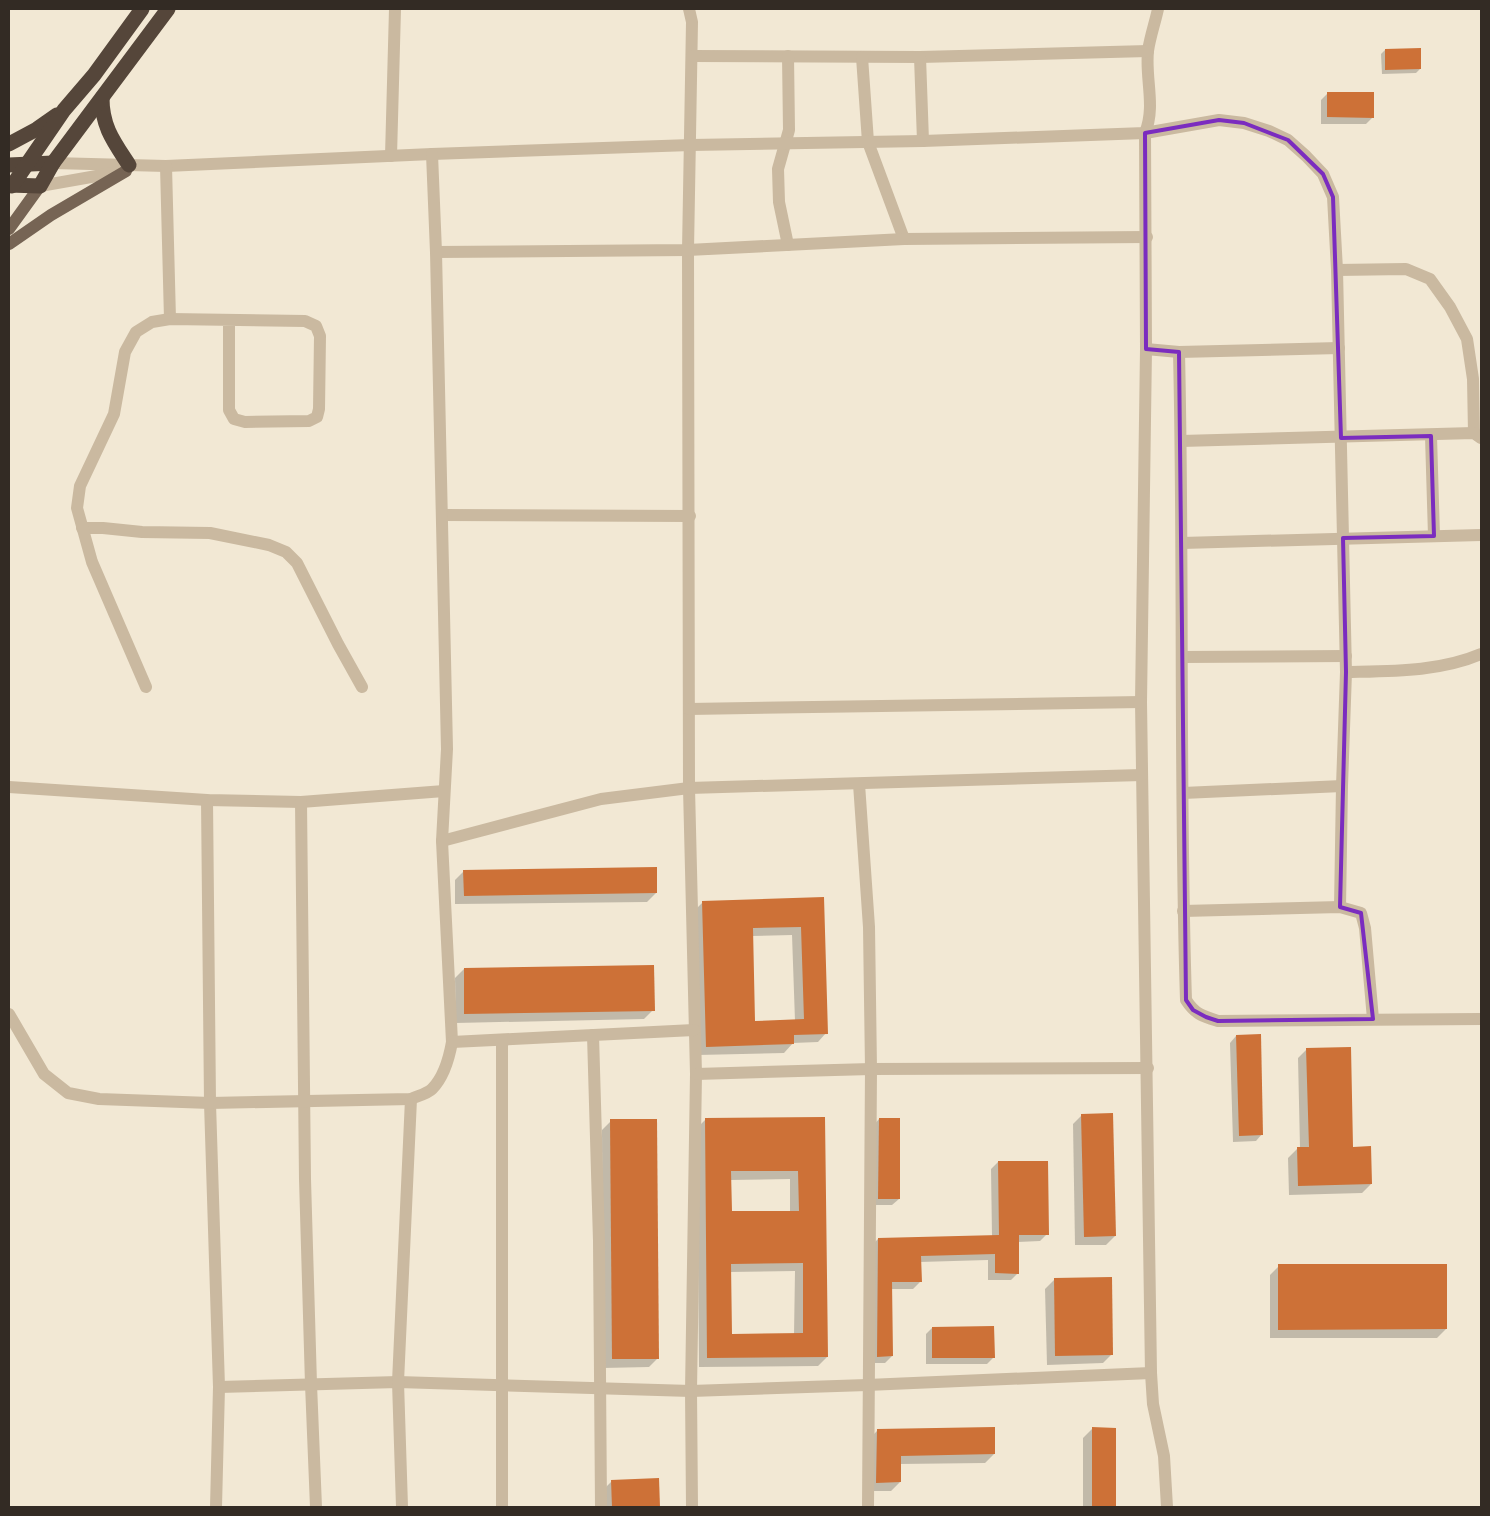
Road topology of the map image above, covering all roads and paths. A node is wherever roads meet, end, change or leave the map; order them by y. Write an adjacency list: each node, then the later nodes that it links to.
1 (142, 9): 12 (highway)
2 (168, 9): 11 (highway)
3 (395, 9): 20 (street)
4 (689, 9): 7 (street)
5 (1158, 9): 6 (street)
6 (1148, 51): 10 (street); 13 (street)
7 (692, 56): 8 (street); 18 (street)
8 (788, 56): 9 (street); 17 (street)
9 (862, 56): 10 (street); 15 (street)
10 (920, 57): 14 (street)
11 (102, 98): 22 (highway); 25 (highway)
12 (64, 110): 16 (highway); 21 (highway)
13 (1145, 132): 14 (street); 29 (street); 35 (street)
14 (923, 141): 15 (street)
15 (868, 142): 17 (street); 30 (street)
16 (9, 144)
17 (786, 144): 18 (street); 32 (street)
18 (691, 145): 19 (street); 33 (street)
19 (432, 154): 20 (street); 34 (street)
20 (391, 156): 24 (street)
21 (27, 163): 22 (highway); 23 (highway); 27 (highway)
22 (53, 163): 25 (street); 26 (highway)
23 (9, 165)
24 (166, 166): 25 (street); 36 (street)
25 (128, 168): 26 (street); 31 (main road)
26 (40, 186): 27 (highway); 28 (main road)
27 (10, 187)
28 (9, 229)
29 (1147, 238): 30 (street); 39 (street)
30 (904, 239): 32 (street)
31 (9, 244)
32 (788, 245): 33 (street)
33 (688, 250): 34 (street); 46 (street)
34 (436, 252): 45 (street)
35 (1337, 270): 38 (street); 42 (street)
36 (170, 319): 37 (street); 47 (street)
37 (229, 320): 37 (street)
38 (1339, 348): 40 (street); 43 (street)
39 (1146, 349): 40 (street); 58 (street)
40 (1179, 352): 44 (street)
41 (1431, 436): 42 (street); 43 (street); 48 (street)
42 (1478, 436)
43 (1341, 438): 44 (street); 50 (street)
44 (1181, 441): 51 (street)
45 (442, 515): 46 (street); 65 (street)
46 (690, 516): 59 (street)
47 (82, 528): 56 (street); 57 (street)
48 (1434, 536): 49 (street); 50 (street)
49 (1481, 536)
50 (1343, 538): 51 (street); 53 (street)
51 (1182, 543): 54 (street)
52 (1481, 654): 55 (street)
53 (1346, 656): 54 (street); 55 (street)
54 (1183, 657): 66 (street)
55 (1346, 672): 62 (street)
56 (146, 687)
57 (362, 687)
58 (1141, 702): 59 (street); 60 (street)
59 (689, 709): 64 (street)
60 (1142, 776): 61 (street); 79 (street)
61 (859, 784): 64 (street); 80 (street)
62 (1342, 786): 66 (street); 70 (street)
63 (9, 787): 67 (street)
64 (689, 788): 69 (street); 75 (street)
65 (444, 791): 68 (street); 69 (street)
66 (1183, 793): 71 (street)
67 (207, 800): 68 (street); 84 (street)
68 (301, 802): 83 (street)
69 (442, 841): 78 (street)
70 (1340, 907): 71 (street); 73 (street)
71 (1183, 910): 73 (street)
72 (9, 1014): 84 (street)
73 (1373, 1019): 74 (street)
74 (1481, 1019)
75 (694, 1030): 76 (street); 81 (street)
76 (593, 1035): 77 (street); 91 (street)
77 (502, 1040): 78 (street); 88 (street)
78 (452, 1042): 82 (street)
79 (1148, 1068): 80 (street); 85 (street)
80 (871, 1069): 81 (street); 89 (street)
81 (696, 1074): 92 (street)
82 (411, 1099): 83 (street); 86 (street)
83 (304, 1101): 84 (street); 87 (street)
84 (210, 1103): 90 (street)
85 (1151, 1373): 89 (street); 100 (street)
86 (398, 1382): 87 (street); 88 (street); 95 (street)
87 (310, 1384): 90 (street); 94 (street)
88 (501, 1385): 91 (street); 96 (street)
89 (868, 1385): 92 (street); 99 (street)
90 (219, 1387): 93 (street)
91 (599, 1388): 92 (street); 97 (street)
92 (692, 1391): 98 (street)
93 (216, 1507)
94 (316, 1507)
95 (402, 1507)
96 (502, 1507)
97 (600, 1507)
98 (692, 1507)
99 (868, 1507)
100 (1167, 1507)

